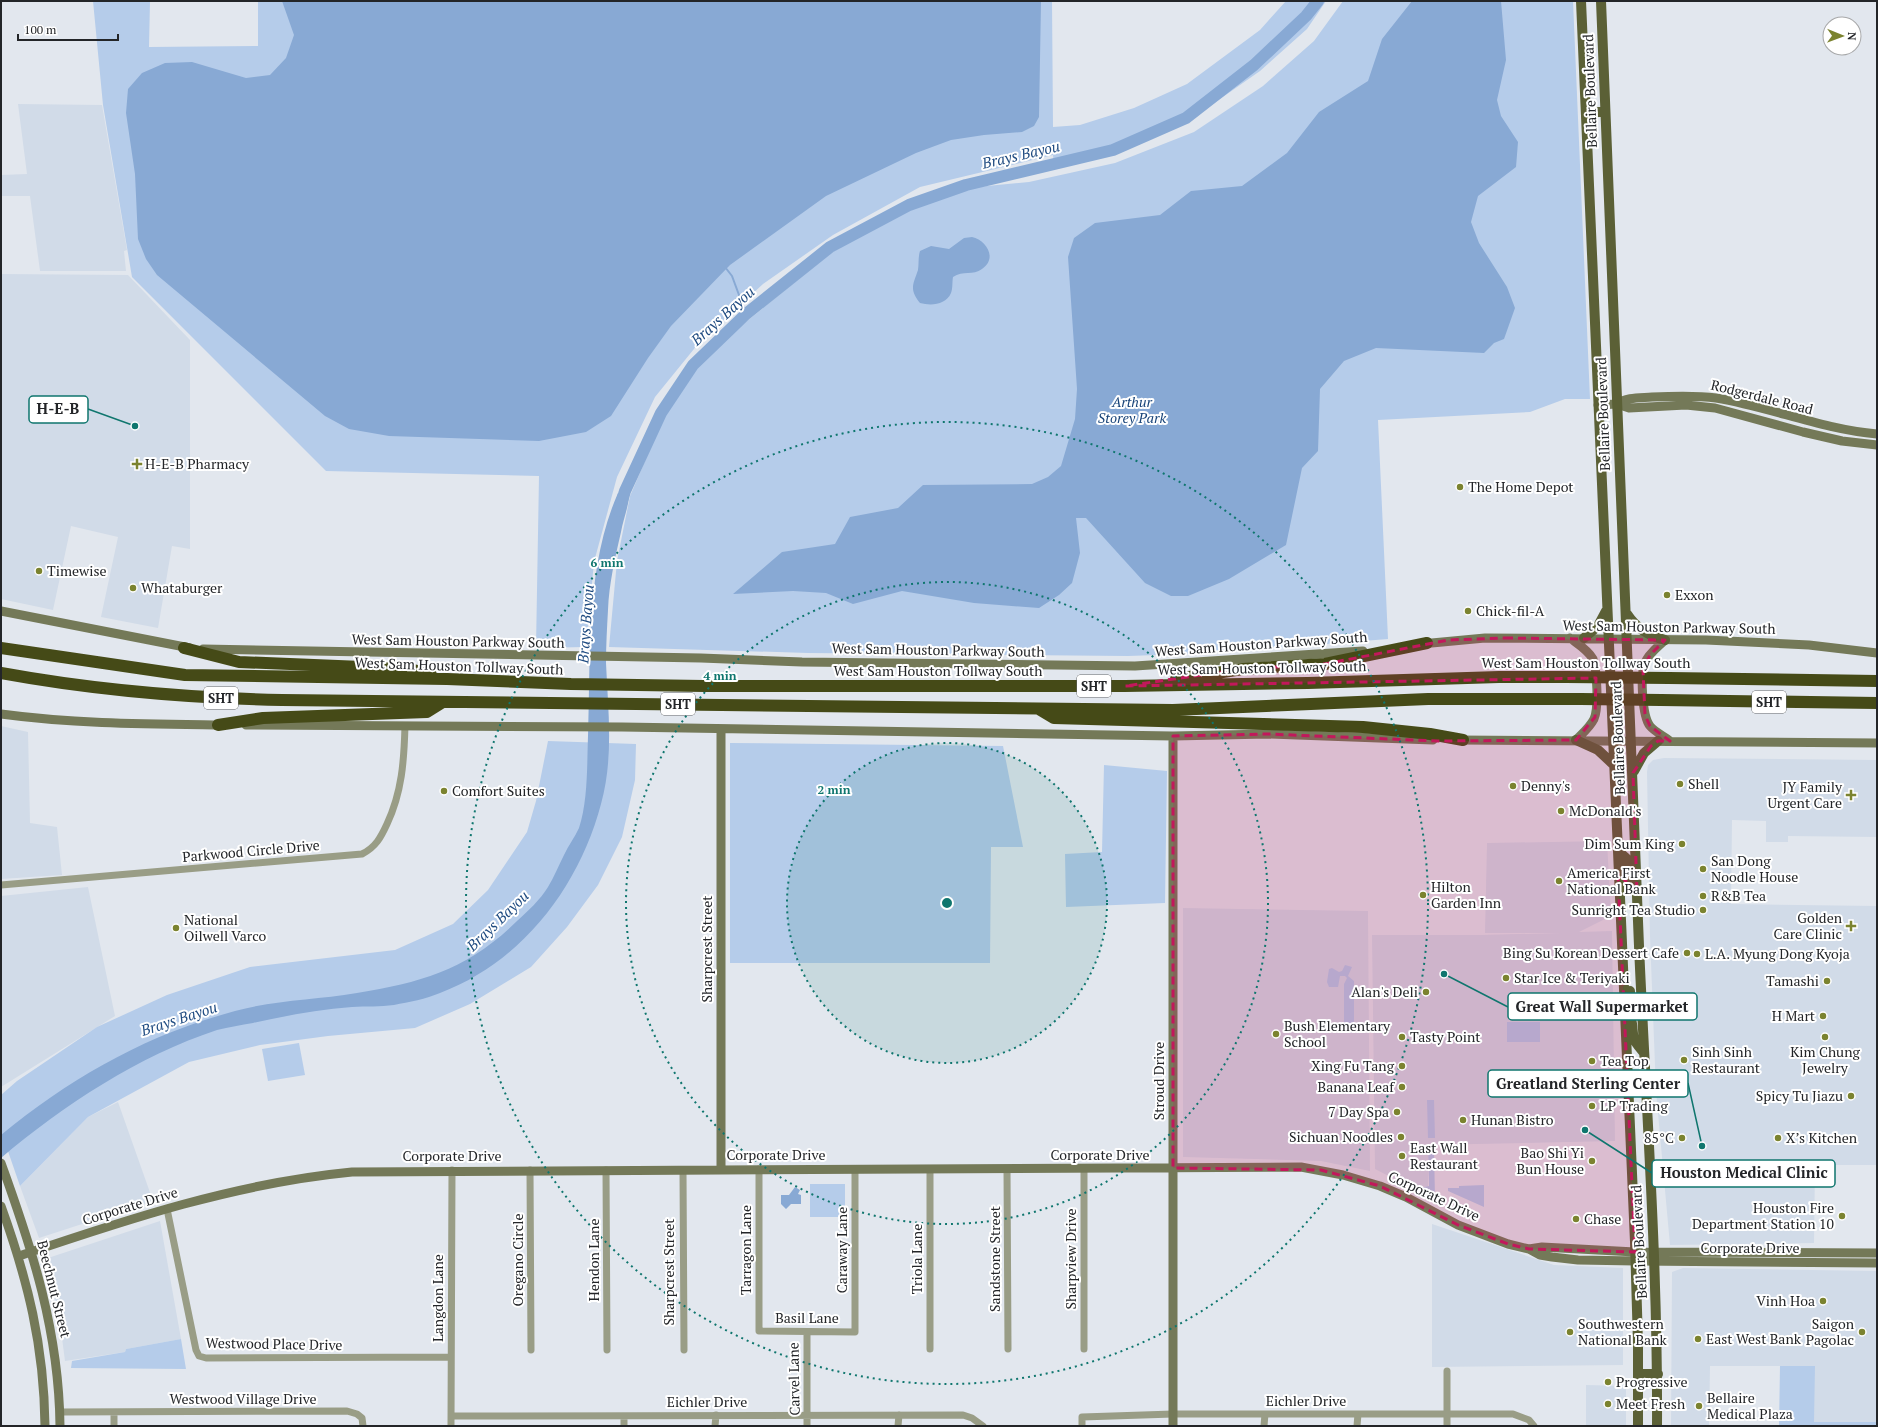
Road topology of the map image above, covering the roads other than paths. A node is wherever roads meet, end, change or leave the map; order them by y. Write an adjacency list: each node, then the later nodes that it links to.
1 (1581, 1): 3 (main road, Bellaire Boulevard)
2 (1601, 1): 4 (main road, Bellaire Boulevard)
3 (1586, 112): 4 (main road); 7 (main road, Bellaire Boulevard)
4 (1605, 112): 6 (main road, Bellaire Boulevard)
5 (1737, 402): 6 (main road, Rodgerdale Road); 8 (main road); 9 (main road, Rodgerdale Road)
6 (1617, 404): 7 (main road, Rodgerdale Road); 8 (main road, Rodgerdale Road); 15 (main road, Bellaire Boulevard)
7 (1598, 405): 13 (main road, Bellaire Boulevard)
8 (1735, 412): 11 (main road, Rodgerdale Road)
9 (1844, 430): 10 (main road, Rodgerdale Road); 11 (main road)
10 (1877, 434)
11 (1842, 441): 12 (main road, Rodgerdale Road)
12 (1877, 445)
13 (1607, 609): 17 (main road); 18 (main road, Bellaire Boulevard)
14 (1, 611): 23 (main road, West Sam Houston Parkway South)
15 (1627, 614): 19 (main road, Bellaire Boulevard); 20 (main road)
16 (1570, 638): 17 (main road, West Sam Houston Parkway South); 21 (main road, West Sam Houston Parkway South); 39 (main road)
17 (1584, 638): 18 (main road, West Sam Houston Parkway South)
18 (1608, 639): 19 (main road, West Sam Houston Parkway South); 40 (main road, Bellaire Boulevard)
19 (1628, 639): 20 (main road, West Sam Houston Parkway South); 26 (main road, Bellaire Boulevard)
20 (1665, 640): 24 (main road, West Sam Houston Parkway South); 42 (main road)
21 (1427, 643): 23 (main road, West Sam Houston Parkway South); 29 (highway)
22 (1, 648): 27 (highway, West Sam Houston Tollway South / SHT)
23 (184, 648): 27 (highway)
24 (1877, 653)
25 (1, 673): 30 (highway, SHT)
26 (1629, 678): 28 (highway, West Sam Houston Tollway South / SHT, bridge); 29 (highway, West Sam Houston Tollway South / SHT, bridge); 41 (main road, Bellaire Boulevard)
27 (447, 679): 29 (highway, West Sam Houston Tollway South / SHT)
28 (1877, 681)
29 (1125, 686)
30 (443, 702): 32 (highway, SHT); 34 (highway)
31 (1877, 703): 32 (highway, SHT, bridge)
32 (1038, 708): 38 (highway)
33 (1, 714): 34 (main road)
34 (218, 725): 35 (main road)
35 (405, 726): 36 (main road); 48 (street, Parkwood Circle Drive)
36 (721, 729): 37 (main road); 65 (main road, Sharpcrest Street)
37 (1173, 736): 38 (main road); 55 (main road, Stroud Drive)
38 (1463, 740): 39 (main road)
39 (1576, 740): 40 (main road); 45 (main road)
40 (1613, 740): 41 (main road); 45 (main road, Bellaire Boulevard)
41 (1632, 740): 43 (main road); 46 (main road, Bellaire Boulevard)
42 (1670, 740): 43 (main road); 44 (main road)
43 (1658, 741): 46 (main road)
44 (1877, 743)
45 (1614, 765): 47 (main road, Bellaire Boulevard)
46 (1633, 773): 49 (main road, Bellaire Boulevard)
47 (1618, 851): 49 (main road); 50 (main road, Bellaire Boulevard)
48 (1, 884)
49 (1637, 893): 52 (main road, Bellaire Boulevard)
50 (1622, 964): 51 (main road, Bellaire Boulevard); 52 (main road)
51 (1625, 1012): 53 (main road); 71 (main road, Bellaire Boulevard)
52 (1642, 1015): 53 (main road, Bellaire Boulevard)
53 (1644, 1054): 72 (main road, Bellaire Boulevard)
54 (2, 1167): 68 (main road, Beechnut Street)
55 (1172, 1168): 60 (main road, Corporate Drive); 71 (main road, Corporate Drive); 91 (main road, Stroud Drive)
56 (759, 1169): 57 (main road, Corporate Drive); 65 (main road, Corporate Drive); 74 (street, Tarragon Lane)
57 (855, 1169): 58 (main road, Corporate Drive); 76 (street, Caraway Lane)
58 (930, 1169): 59 (main road, Corporate Drive); 82 (street, Triola Lane)
59 (1007, 1169): 60 (main road, Corporate Drive); 77 (street, Sandstone Street)
60 (1084, 1169): 78 (street, Sharpview Drive)
61 (452, 1170): 62 (main road, Corporate Drive); 67 (main road, Corporate Drive); 84 (street, Langdon Lane)
62 (530, 1170): 63 (main road, Corporate Drive); 79 (street, Oregano Circle)
63 (606, 1170): 64 (main road, Corporate Drive); 80 (street, Hendon Lane)
64 (683, 1170): 65 (main road, Corporate Drive); 81 (street, Sharpcrest Street)
65 (722, 1170)
66 (1, 1206): 70 (main road, Beechnut Street)
67 (167, 1209): 68 (main road, Corporate Drive); 84 (street, Westwood Place Drive)
68 (32, 1252): 70 (main road, Corporate Drive); 83 (main road, Beechnut Street)
69 (1877, 1253): 72 (main road, Corporate Drive)
70 (19, 1256): 85 (main road, Beechnut Street)
71 (1636, 1256): 72 (main road, Corporate Drive); 87 (main road, Bellaire Boulevard)
72 (1654, 1256): 73 (main road, Corporate Drive); 88 (main road, Bellaire Boulevard)
73 (1877, 1263)
74 (759, 1331): 75 (street, Basil Lane)
75 (807, 1332): 76 (street, Basil Lane); 96 (street, Carvel Lane)
76 (854, 1332)
77 (1008, 1349)
78 (1084, 1349)
79 (531, 1350)
80 (607, 1350)
81 (684, 1350)
82 (930, 1350)
83 (56, 1355): 85 (main road); 89 (main road, Beechnut Street)
84 (451, 1357): 98 (street, Langdon Lane)
85 (41, 1358): 101 (main road, Beechnut Street)
86 (1447, 1371): 94 (street)
87 (1638, 1374): 88 (main road); 116 (main road, Bellaire Boulevard)
88 (1658, 1374): 117 (main road, Bellaire Boulevard)
89 (60, 1412): 90 (street, Westwood Village Drive); 102 (main road, Beechnut Street)
90 (114, 1412): 103 (street); 104 (street, Westwood Village Drive)
91 (1174, 1414): 92 (street, Eichler Drive); 111 (street, Eichler Drive); 112 (main road, Stroud Drive)
92 (1264, 1414): 93 (street, Eichler Drive); 113 (street)
93 (1358, 1414): 94 (street, Eichler Drive); 114 (street)
94 (1448, 1414): 100 (street, Eichler Drive); 115 (street)
95 (716, 1415): 96 (street, Eichler Drive); 99 (street, Eichler Drive); 107 (street)
96 (808, 1415): 97 (street, Eichler Drive); 108 (street, Carvel Lane)
97 (898, 1415): 109 (street); 110 (street, Eichler Drive)
98 (451, 1416): 99 (street, Eichler Drive); 105 (street, Langdon Lane)
99 (624, 1416): 106 (street)
100 (1531, 1423)
101 (45, 1426)
102 (60, 1426)
103 (114, 1426)
104 (363, 1426)
105 (451, 1426)
106 (624, 1426)
107 (715, 1426)
108 (807, 1426)
109 (898, 1426)
110 (983, 1426)
111 (1082, 1426)
112 (1173, 1426)
113 (1264, 1426)
114 (1357, 1426)
115 (1447, 1426)
116 (1638, 1426)
117 (1657, 1426)

